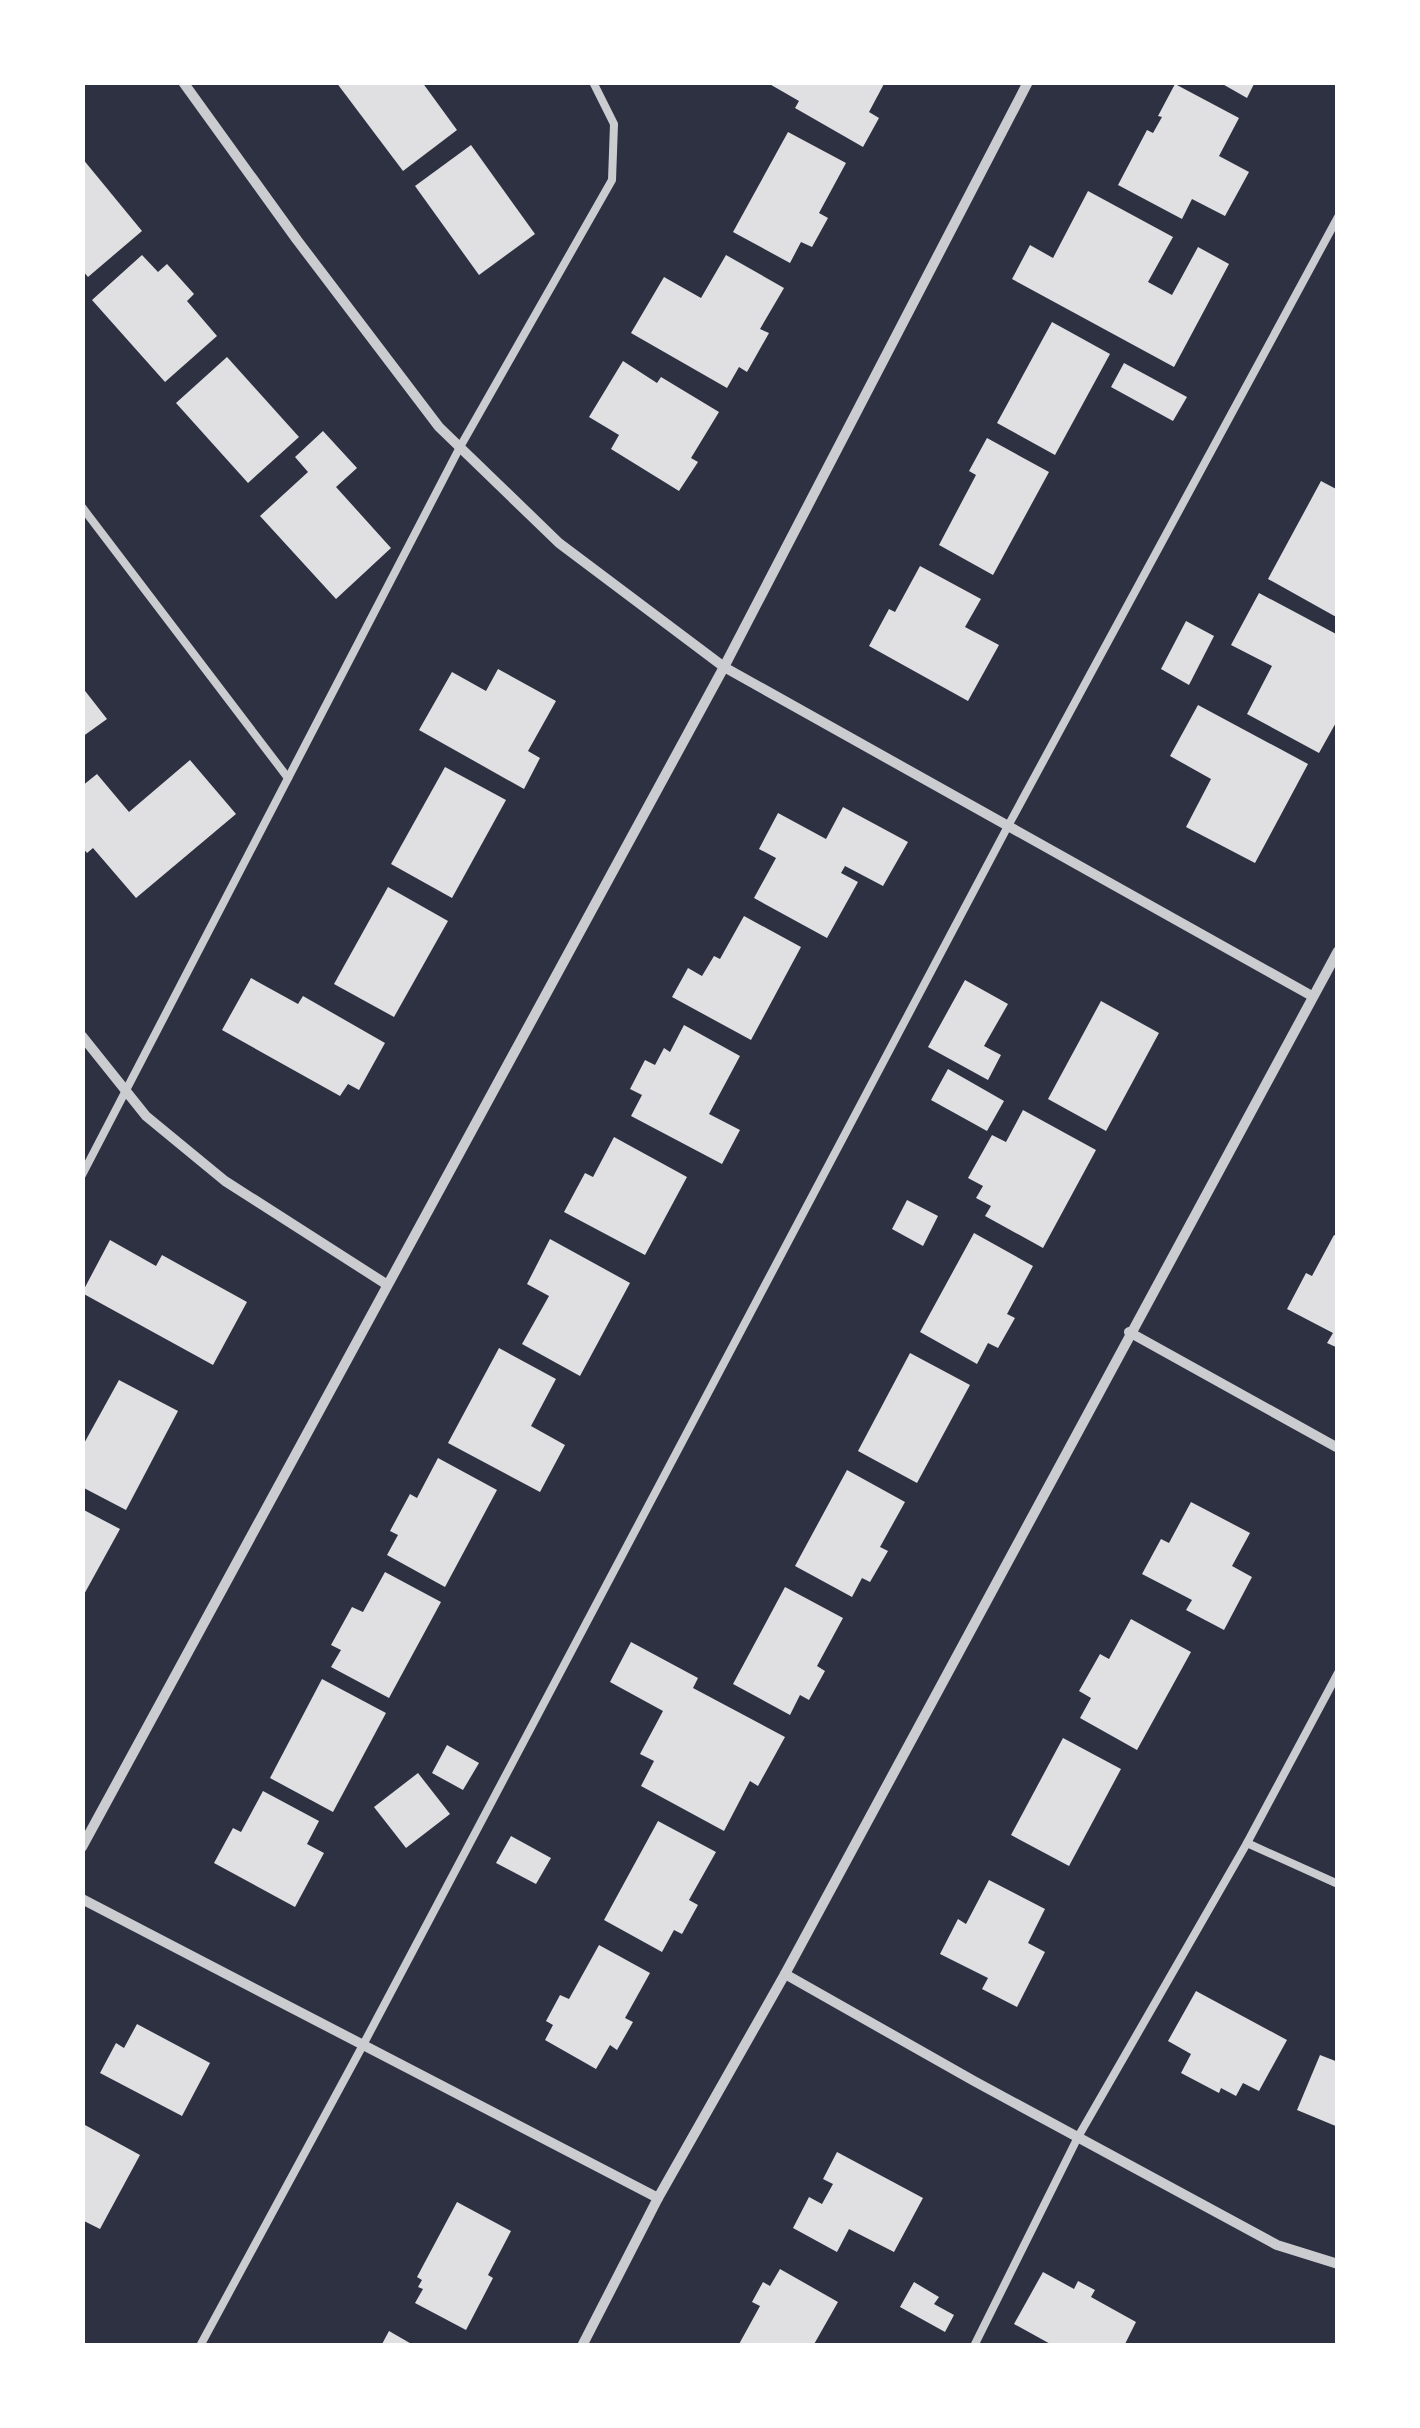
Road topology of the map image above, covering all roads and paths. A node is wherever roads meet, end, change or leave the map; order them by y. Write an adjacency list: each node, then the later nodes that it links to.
1 (183, 82): 5 (street)
2 (592, 82): 5 (lane)
3 (1028, 82): 7 (street)
4 (1338, 218): 9 (lane)
5 (460, 447): 7 (street); 8 (lane)
6 (82, 507): 8 (lane)
7 (724, 667): 9 (street); 15 (street)
8 (288, 778): 13 (lane)
9 (1008, 826): 11 (street); 24 (lane)
10 (1338, 950): 11 (street)
11 (1312, 996): 16 (street)
12 (82, 1036): 13 (street)
13 (127, 1092): 14 (lane); 15 (street)
14 (82, 1175)
15 (386, 1284): 20 (street)
16 (1129, 1332): 17 (street); 23 (street)
17 (1338, 1448)
18 (1338, 1674): 19 (lane)
19 (1247, 1843): 21 (lane); 25 (lane)
20 (82, 1848)
21 (1338, 1884)
22 (82, 1899): 24 (street)
23 (785, 1974): 25 (street); 26 (street)
24 (362, 2044): 26 (street); 28 (lane)
25 (1078, 2137): 27 (street); 30 (lane)
26 (658, 2198): 29 (street)
27 (1338, 2264)
28 (200, 2346)
29 (582, 2346)
30 (974, 2346)

